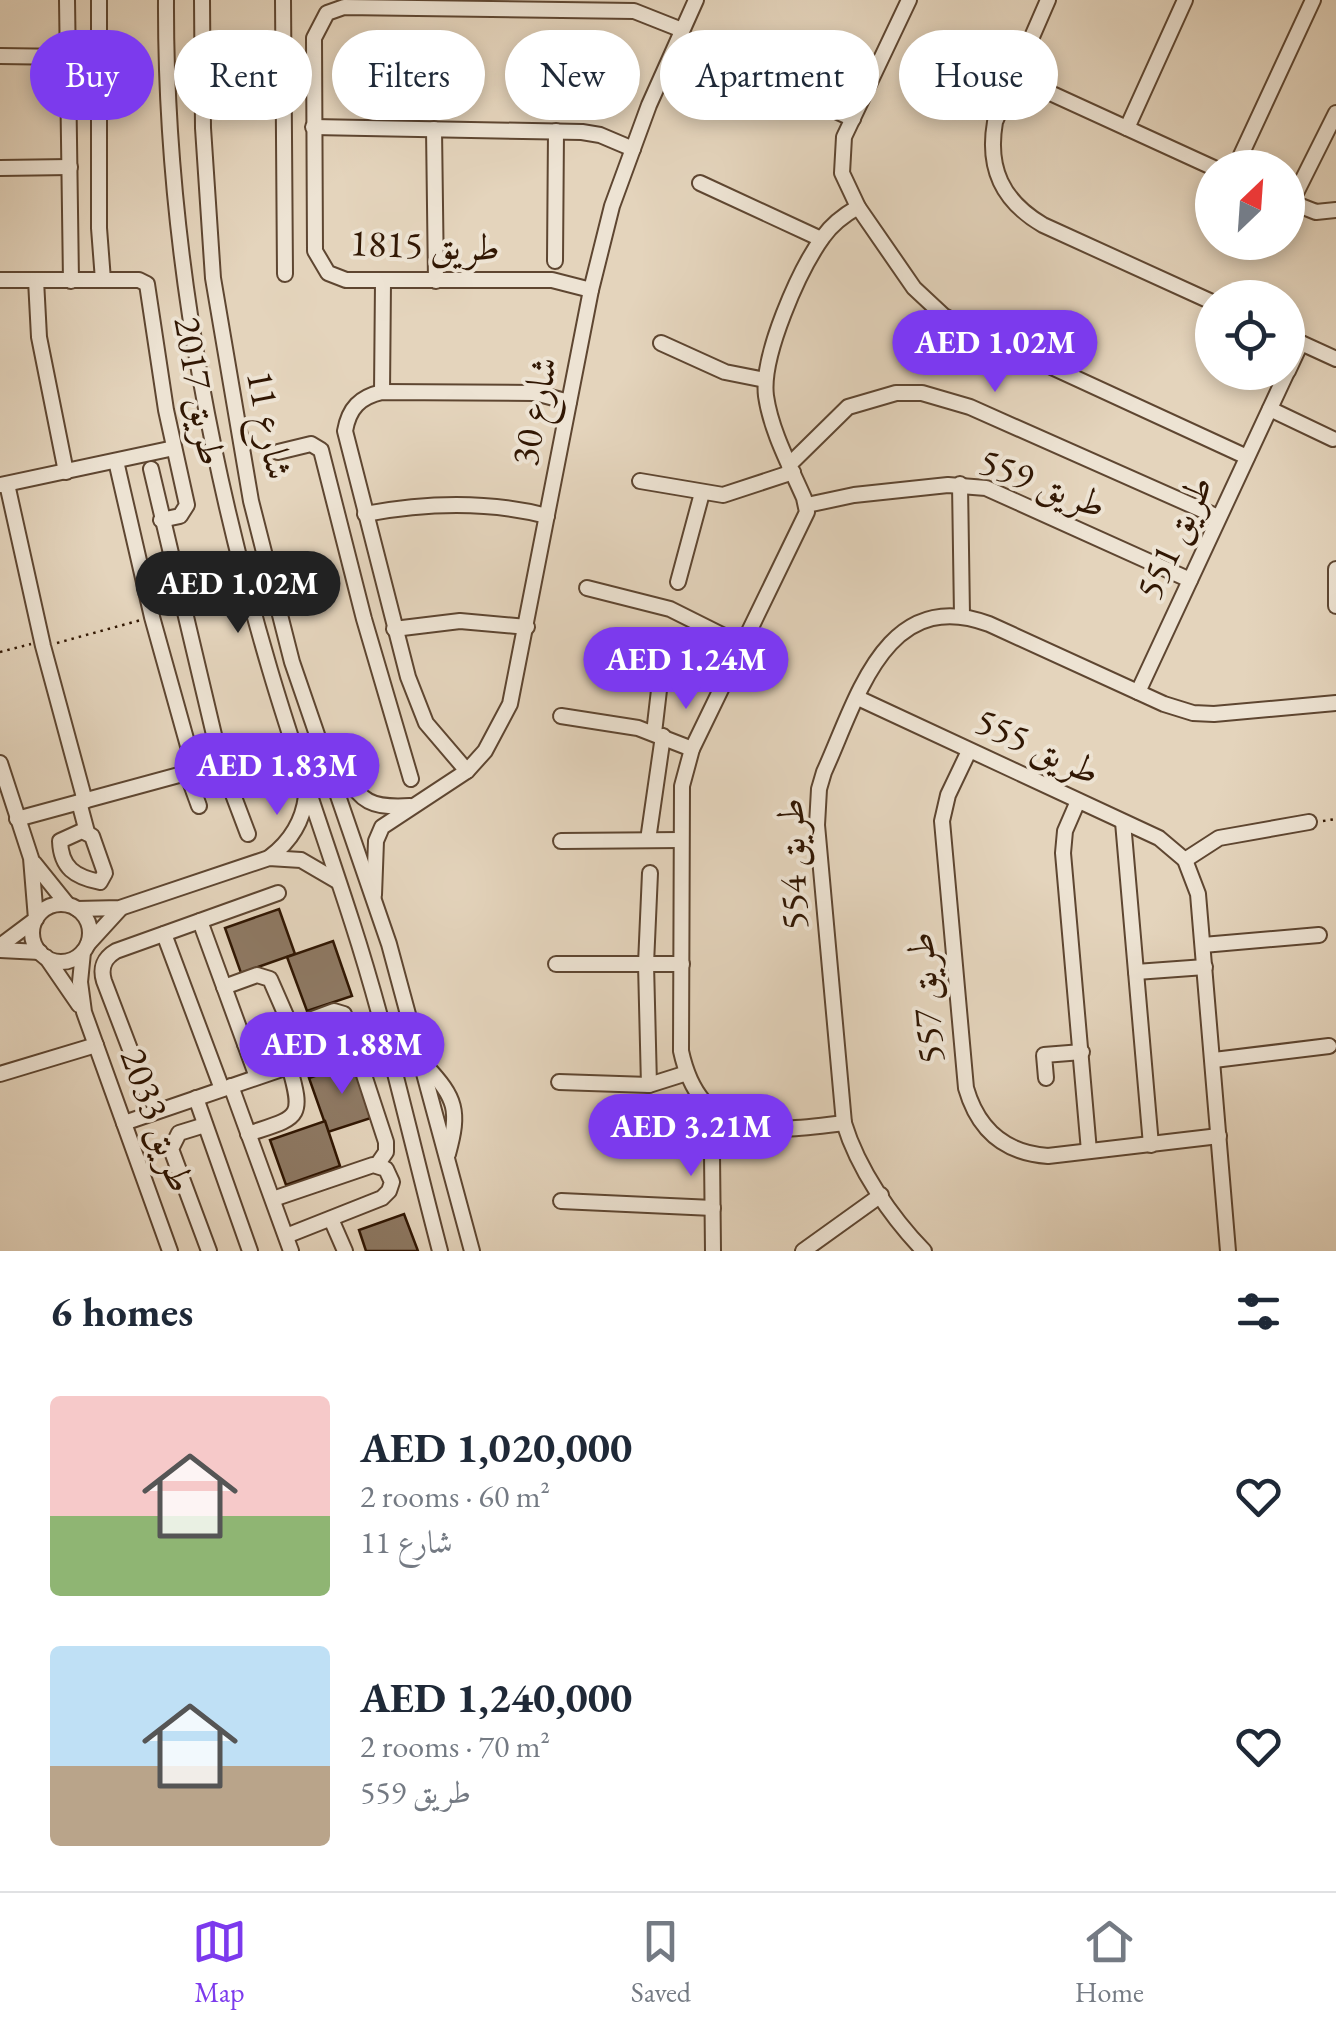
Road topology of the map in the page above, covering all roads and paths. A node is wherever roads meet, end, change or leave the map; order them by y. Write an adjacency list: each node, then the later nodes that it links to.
1 (67, 0): 13 (street)
2 (99, 0): 14 (street)
3 (166, 0): 114 (street, شارع 11)
4 (202, 0): 106 (street, شارع 11)
5 (283, 0): 15 (street)
6 (696, 0): 16 (street, شارع 30)
7 (1048, 0): 17 (street)
8 (1185, 0): 31 (street)
9 (1312, 0): 35 (street)
10 (905, 2): 20 (street)
11 (426, 4): 12 (street, طريق 1815); 22 (street, طريق 1815)
12 (512, 4): 16 (street, طريق 1815)
13 (68, 30)
14 (99, 30)
15 (283, 30)
16 (682, 30)
17 (1034, 30)
18 (0, 56): 19 (street)
19 (30, 56)
20 (879, 60)
21 (660, 83): 34 (street, شارع 30)
22 (312, 84): 30 (street, طريق 1815)
23 (1058, 97): 31 (street)
24 (1336, 113): 39 (street)
25 (70, 120): 37 (street)
26 (99, 120): 46 (street)
27 (284, 120): 41 (street)
28 (853, 120): 43 (street)
29 (996, 120): 58 (street)
30 (313, 127): 32 (street); 42 (street, طريق 1815)
31 (1127, 128): 36 (street)
32 (434, 129): 33 (street); 55 (street)
33 (556, 132): 34 (street); 49 (street)
34 (633, 149): 57 (street, شارع 30)
35 (1243, 150)
36 (1195, 159)
37 (70, 167): 38 (street); 47 (street)
38 (0, 168)
39 (1305, 172)
40 (700, 183): 48 (street)
41 (284, 204): 42 (street, طريق 1815); 50 (street)
42 (312, 205): 56 (street, طريق 1815)
43 (858, 207): 48 (street); 70 (street)
44 (1305, 208): 45 (street)
45 (1336, 210)
46 (99, 228): 47 (street); 53 (street)
47 (71, 229): 54 (street)
48 (822, 239): 62 (street)
49 (555, 261)
50 (285, 274)
51 (0, 280): 52 (street, طريق 2017)
52 (36, 280): 54 (street, طريق 2017); 74 (street)
53 (104, 280): 54 (street, طريق 2017); 68 (street, طريق 2017)
54 (71, 281)
55 (436, 281): 56 (street, طريق 1815); 57 (street, طريق 1815)
56 (383, 282): 64 (street)
57 (591, 290): 65 (street, شارع 30)
58 (1195, 294)
59 (660, 343): 62 (street)
60 (1305, 345): 61 (street)
61 (1336, 359)
62 (766, 380): 72 (street)
63 (1279, 390): 66 (street, طريق 551)
64 (382, 392): 65 (street); 75 (street)
65 (568, 402): 83 (street, شارع 30)
66 (1270, 409): 67 (street); 70 (street, طريق 551)
67 (1333, 438)
68 (174, 448): 71 (street); 85 (street, طريق 2017)
69 (278, 452): 77 (street)
70 (1247, 457): 84 (street, طريق 551)
71 (116, 461): 74 (street); 92 (street)
72 (791, 468): 80 (street); 81 (street); 84 (street)
73 (151, 469): 85 (street, طريق 2017)
74 (66, 472): 79 (street)
75 (356, 480): 77 (street); 82 (street)
76 (640, 481): 80 (street)
77 (330, 484): 100 (street)
78 (960, 484): 81 (street, طريق 559); 87 (street, طريق 559); 91 (street)
79 (3, 485): 95 (street)
80 (702, 493): 88 (street)
81 (807, 505): 96 (street)
82 (365, 514): 83 (street); 94 (street)
83 (548, 516): 93 (street, شارع 30)
84 (1218, 517): 87 (street, طريق 551)
85 (161, 520): 109 (street, طريق 2017)
86 (1336, 570): 90 (street)
87 (1190, 580): 101 (street, طريق 551)
88 (678, 582)
89 (586, 588): 96 (street)
90 (1336, 606)
91 (962, 615): 101 (street); 102 (street, طريق 554)
92 (152, 617): 95 (path); 112 (street)
93 (526, 627): 94 (street); 111 (street, شارع 30)
94 (394, 629): 99 (street)
95 (42, 644): 97 (path); 116 (street)
96 (742, 644): 107 (street)
97 (0, 652)
98 (661, 673): 105 (street)
99 (408, 677): 100 (street); 111 (street)
100 (383, 686): 113 (street)
101 (1138, 692): 103 (street)
102 (858, 698): 108 (street, طريق 555); 170 (street, طريق 554)
103 (1336, 703)
104 (560, 716): 105 (street)
105 (658, 734): 107 (street); 125 (street)
106 (322, 748): 118 (street); 133 (street, شارع 11)
107 (692, 749): 126 (street)
108 (969, 750): 115 (street, طريق 555); 175 (street, طريق 557)
109 (216, 763): 112 (street); 123 (street, طريق 2017)
110 (0, 764): 119 (street)
111 (468, 771): 118 (street, شارع 30)
112 (191, 772): 116 (street); 117 (street)
113 (412, 778)
114 (307, 790): 128 (street); 131 (street, شارع 11)
115 (1078, 800): 120 (street, طريق 555); 156 (street)
116 (82, 802): 119 (street); 122 (street)
117 (199, 806)
118 (411, 806): 133 (street, شارع 30)
119 (17, 819): 127 (street)
120 (1123, 822): 129 (street, طريق 555); 148 (street)
121 (1309, 822): 129 (street)
122 (87, 832)
123 (248, 834)
124 (561, 840): 125 (street)
125 (648, 840): 126 (street)
126 (681, 840): 146 (street)
127 (31, 858): 134 (street); 136 (street)
128 (269, 858): 131 (street); 135 (street)
129 (1185, 860): 140 (street)
130 (650, 874): 145 (street)
131 (338, 882): 187 (street, شارع 11)
132 (278, 893): 137 (street)
133 (374, 898): 188 (street, شارع 11)
134 (72, 907): 135 (street); 136 (street); 142 (street)
135 (120, 908): 142 (street)
136 (36, 919): 141 (street); 143 (street)
137 (200, 920): 138 (street); 149 (street)
138 (164, 934): 165 (street); 167 (street)
139 (1318, 935): 140 (street)
140 (1203, 944): 147 (street)
141 (0, 948): 143 (street)
142 (85, 948): 143 (street); 150 (street, طريق 2033)
143 (43, 955): 150 (street, طريق 2033)
144 (556, 964): 145 (street)
145 (646, 964): 146 (street); 164 (street)
146 (682, 964): 160 (street)
147 (1205, 967): 148 (street); 157 (street)
148 (1136, 972): 174 (street)
149 (224, 987): 151 (street); 152 (street)
150 (84, 1012): 154 (street, طريق 2033)
151 (292, 1027): 152 (street); 153 (street)
152 (245, 1044): 161 (street)
153 (354, 1044): 158 (street); 176 (street)
154 (96, 1045): 159 (street); 169 (street, طريق 2033)
155 (1329, 1046): 157 (street)
156 (1082, 1052): 162 (street); 175 (street)
157 (1214, 1060): 173 (street)
158 (288, 1066): 161 (street); 172 (street)
159 (0, 1074)
160 (687, 1074): 164 (street); 168 (street)
161 (257, 1077): 165 (street)
162 (1046, 1078)
163 (559, 1082): 164 (street)
164 (649, 1085)
165 (226, 1088): 166 (street); 172 (street)
166 (196, 1098): 169 (street); 171 (street)
167 (148, 1099)
168 (722, 1118): 170 (street); 180 (street)
169 (124, 1123): 183 (street, طريق 2033)
170 (844, 1123): 177 (street, طريق 554)
171 (204, 1125): 184 (street); 185 (street)
172 (248, 1134): 178 (street)
173 (1219, 1136): 174 (street, طريق 557); 192 (street)
174 (1150, 1145): 175 (street, طريق 557)
175 (1089, 1151)
176 (377, 1165): 178 (street); 181 (street)
177 (881, 1195): 190 (street); 191 (street, طريق 554)
178 (273, 1199): 182 (street)
179 (561, 1202): 180 (street)
180 (713, 1208): 189 (street)
181 (331, 1219): 182 (street); 186 (street)
182 (288, 1244)
183 (170, 1251)
184 (209, 1251)
185 (250, 1251)
186 (345, 1251)
187 (440, 1251)
188 (472, 1251)
189 (713, 1251)
190 (804, 1251)
191 (924, 1251)
192 (1228, 1251)

